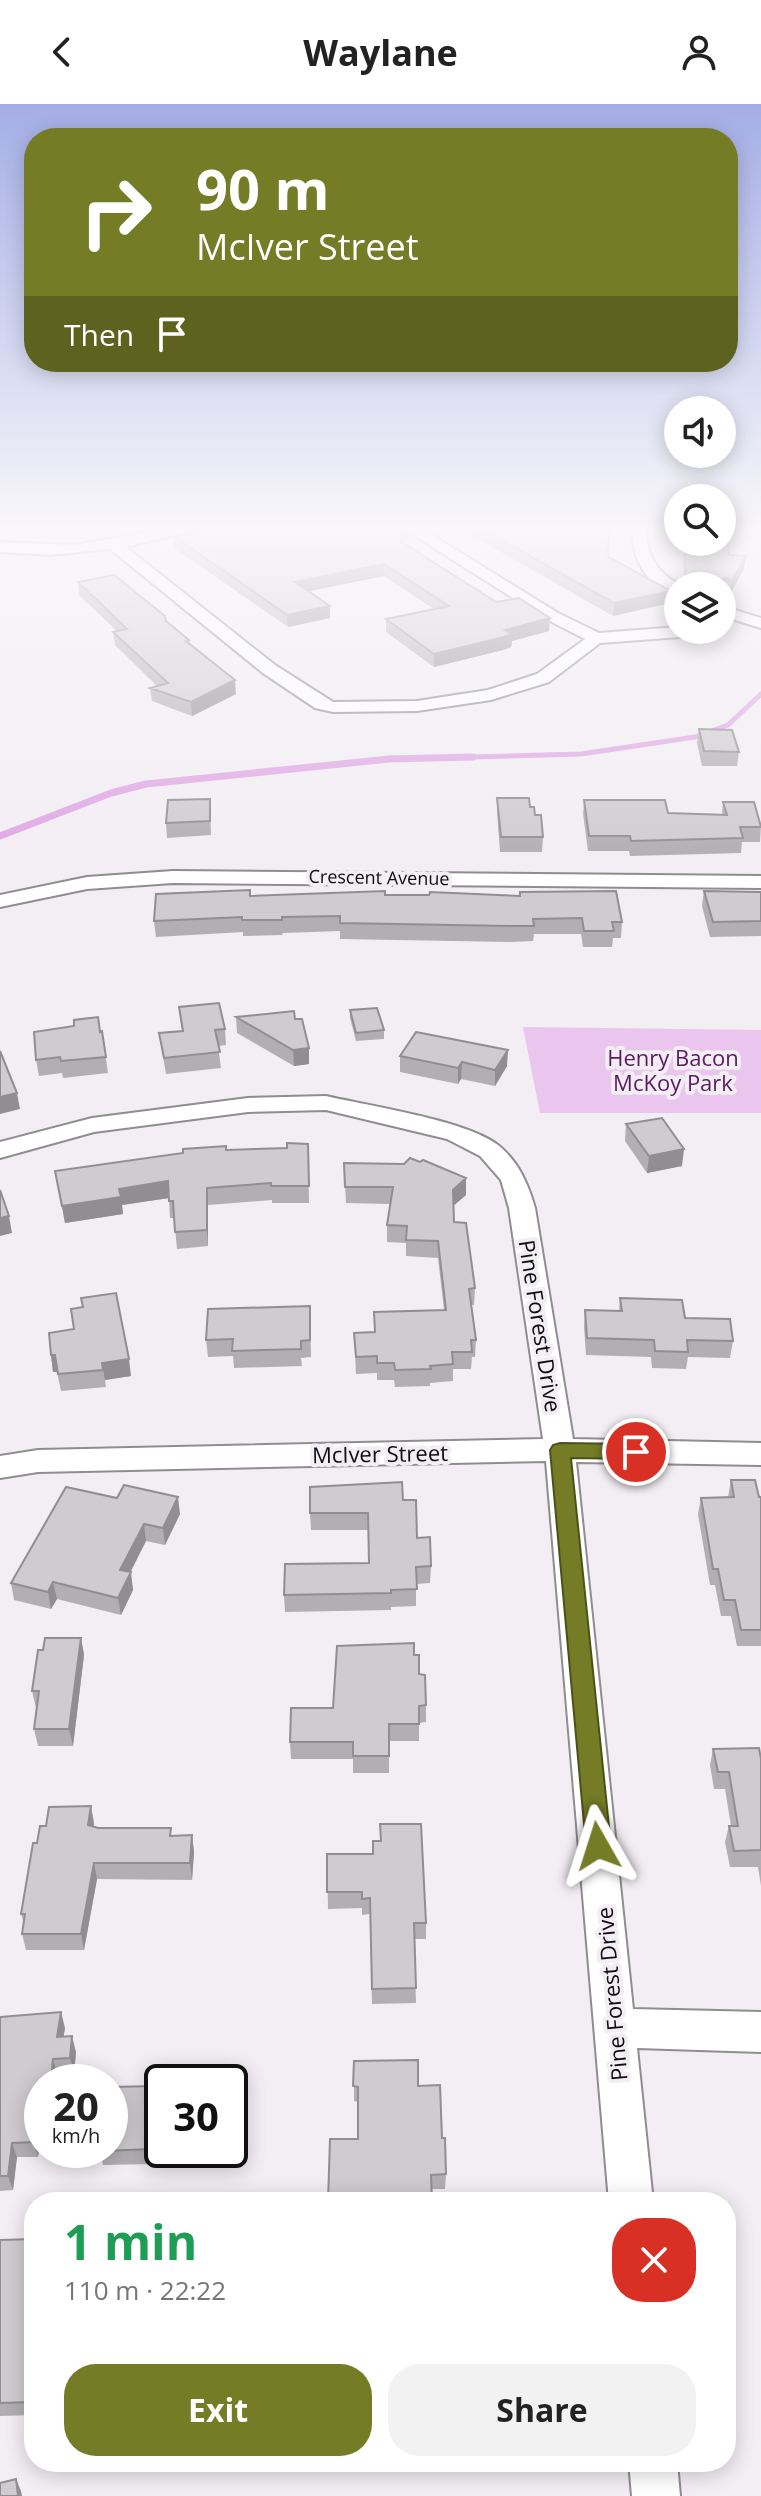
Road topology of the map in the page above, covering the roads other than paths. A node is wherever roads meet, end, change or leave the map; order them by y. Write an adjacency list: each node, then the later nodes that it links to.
1 (231, 639): 2 (street)
2 (595, 639)
3 (761, 882): 4 (street, Crescent Avenue)
4 (0, 901)
5 (0, 1150): 6 (street, Pine Forest Drive)
6 (560, 1450): 7 (street, McIver Street); 8 (street, McIver Street); 9 (street, Pine Forest Drive)
7 (761, 1454)
8 (0, 1467)
9 (616, 2028): 10 (street); 11 (street, Pine Forest Drive)
10 (761, 2032)
11 (630, 2192)
12 (654, 2472): 13 (street)
13 (656, 2496)

